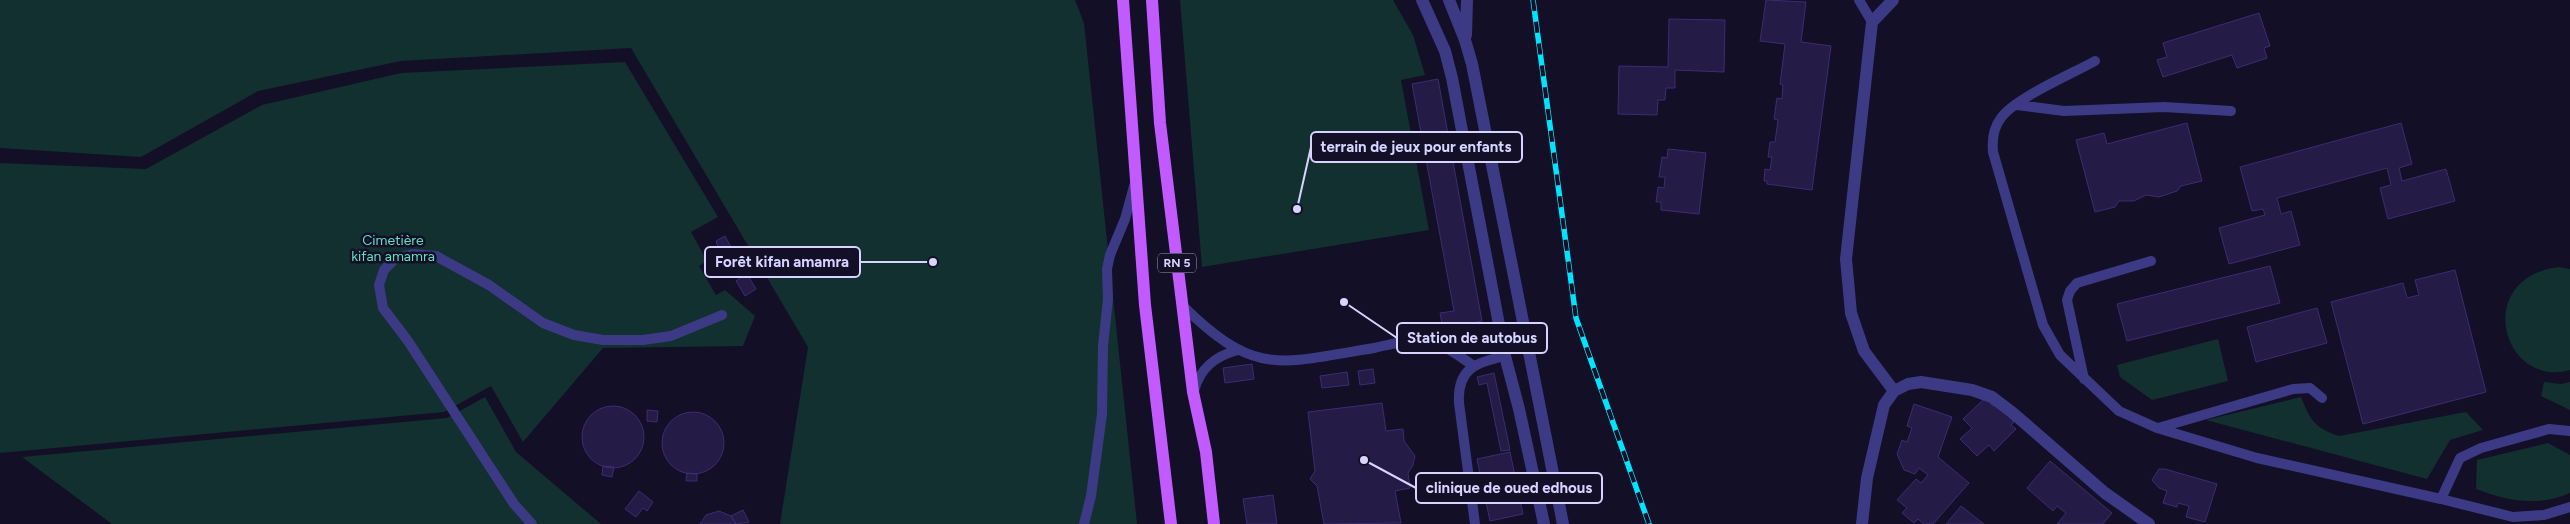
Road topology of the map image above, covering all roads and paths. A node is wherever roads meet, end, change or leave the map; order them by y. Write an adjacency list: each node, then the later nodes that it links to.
1 (1124, 0): 14 (main road, RN 5)
2 (1152, 0): 16 (main road, RN 5)
3 (1422, 0): 19 (street)
4 (1449, 0): 10 (street)
5 (1457, 0): 10 (street)
6 (1467, 0): 10 (street)
7 (1859, 0): 9 (lane)
8 (1893, 0): 9 (street)
9 (1872, 22): 22 (street)
10 (1465, 40): 35 (street)
11 (2094, 61): 12 (lane)
12 (2016, 105): 13 (lane); 21 (lane)
13 (2231, 112)
14 (1136, 178): 30 (lane); 31 (main road, RN 5)
15 (2150, 261): 21 (lane)
16 (1183, 306): 18 (lane); 23 (main road, RN 5)
17 (722, 316): 29 (lane)
18 (1238, 350): 20 (lane); 23 (lane)
19 (1505, 356): 20 (lane); 34 (street)
20 (1474, 366): 33 (lane)
21 (2084, 380): 25 (lane)
22 (1894, 391): 36 (street); 37 (street)
23 (1193, 392): 32 (main road, RN 5)
24 (2322, 398): 25 (lane)
25 (2157, 428): 27 (lane)
26 (2570, 431): 27 (lane)
27 (2441, 499): 28 (lane)
28 (2570, 507)
29 (532, 524)
30 (1084, 524)
31 (1171, 524)
32 (1214, 524)
33 (1475, 524)
34 (1544, 524)
35 (1563, 524)
36 (1862, 524)
37 (2149, 524)

